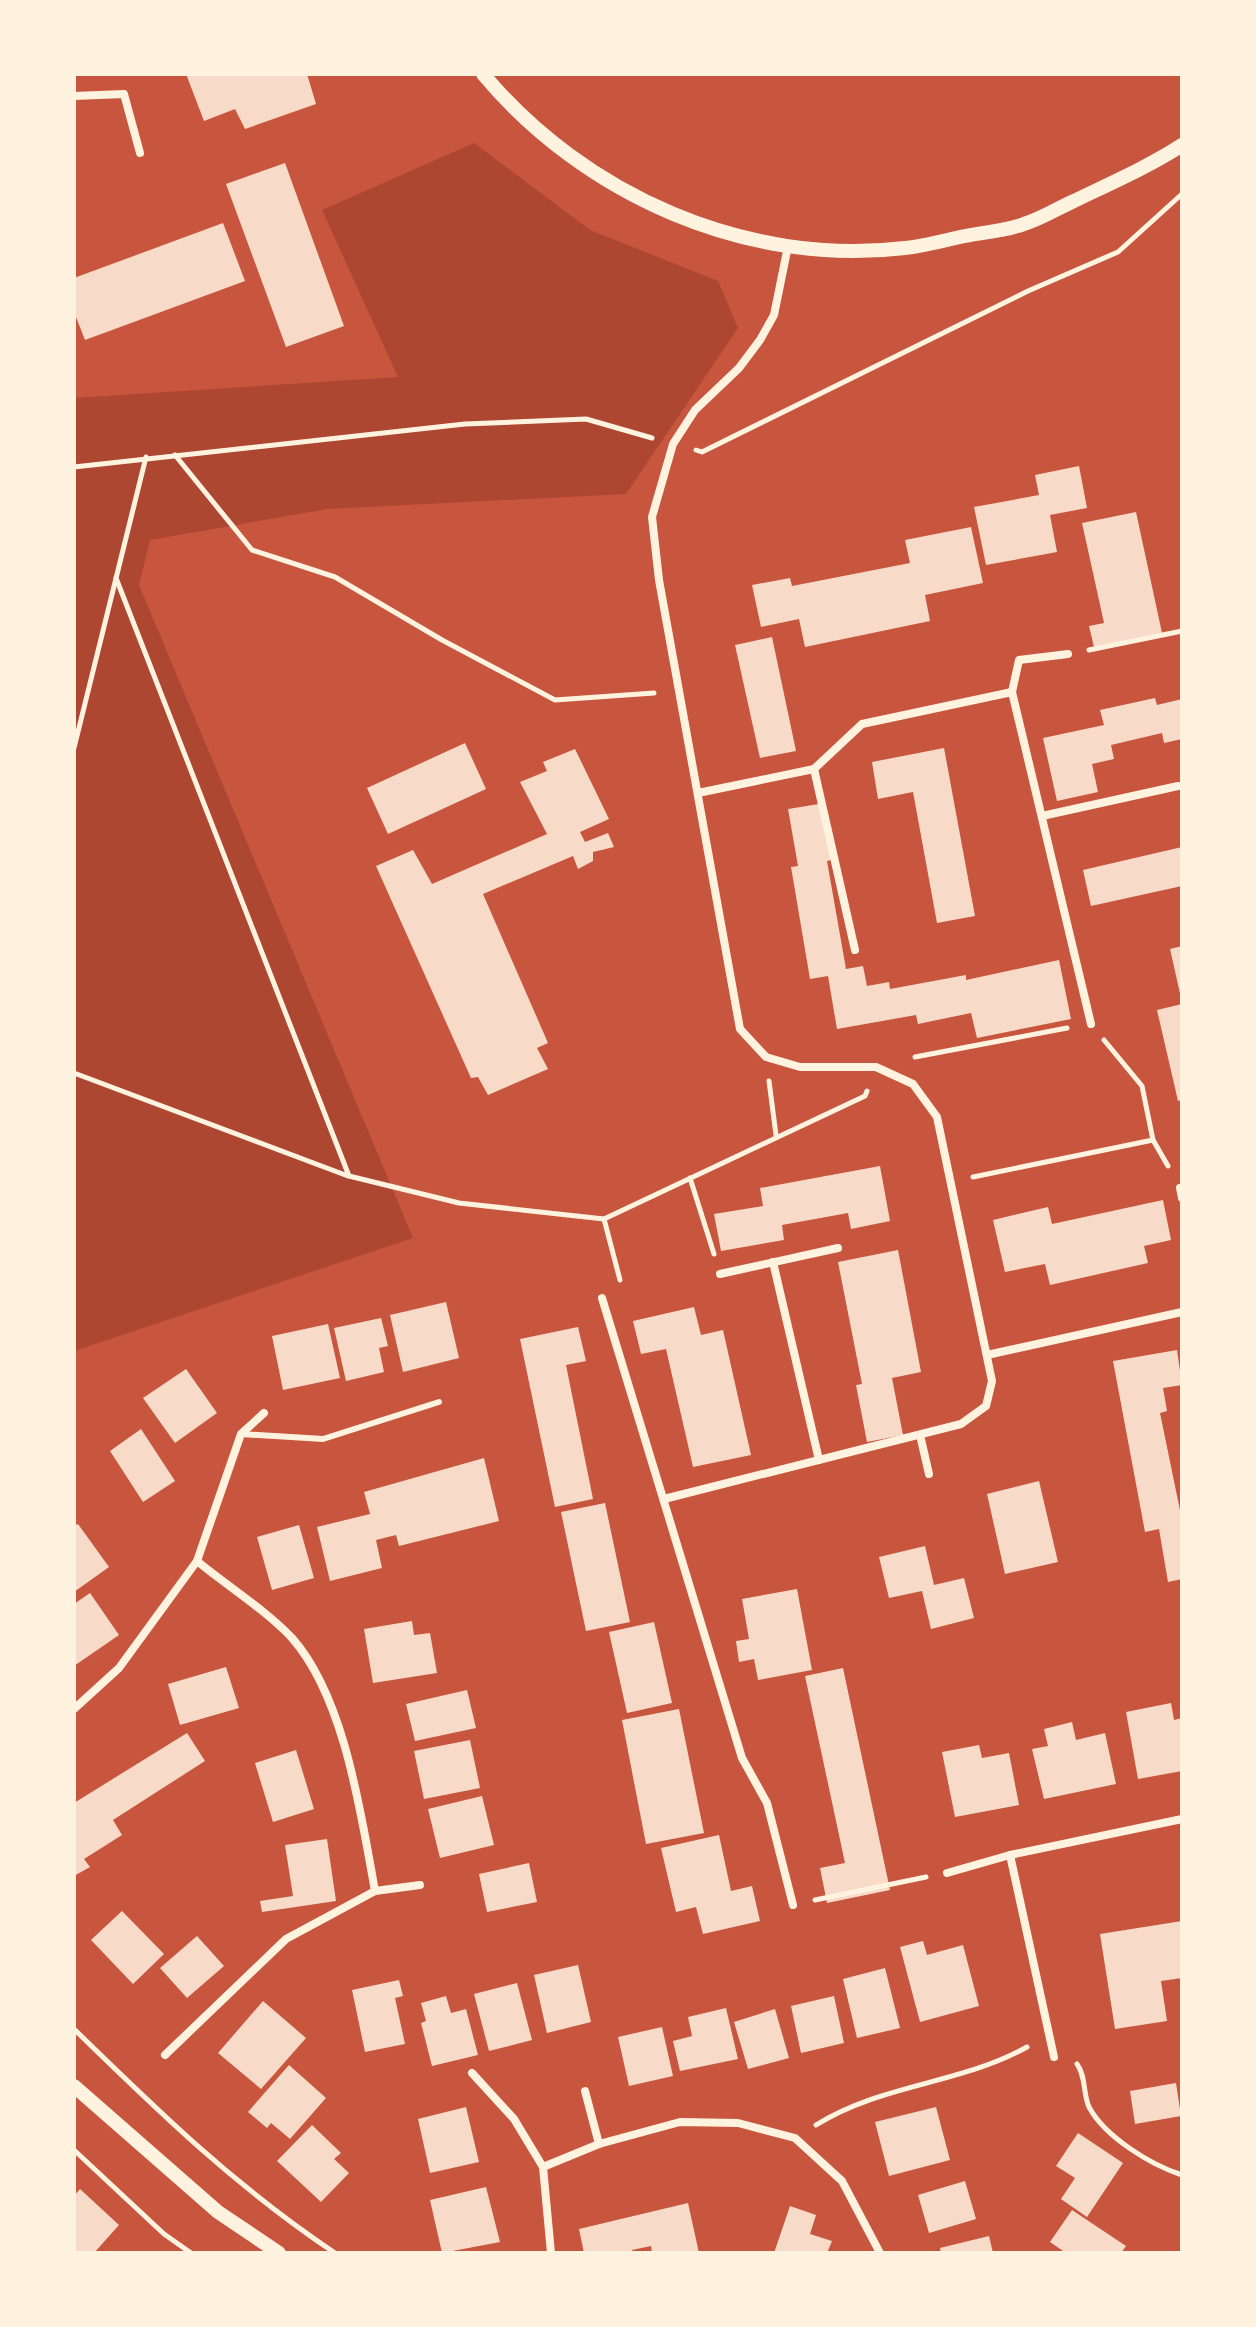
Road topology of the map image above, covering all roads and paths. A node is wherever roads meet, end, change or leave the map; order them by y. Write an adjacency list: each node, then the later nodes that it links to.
1 (483, 74): 6 (street)
2 (74, 96): 4 (street)
3 (1182, 145): 6 (street)
4 (140, 153)
5 (1182, 194): 8 (path)
6 (788, 246): 15 (street)
7 (637, 434): 9 (path)
8 (702, 452)
9 (175, 455): 10 (path); 15 (path)
10 (146, 457): 11 (path); 12 (path)
11 (74, 467)
12 (116, 578): 17 (path); 28 (path)
13 (1182, 631): 14 (path)
14 (1068, 654): 16 (street)
15 (679, 691): 20 (street)
16 (1012, 692): 18 (street); 21 (street)
17 (74, 748)
18 (814, 769): 20 (street); 22 (street)
19 (1178, 786): 21 (street)
20 (698, 793): 24 (street)
21 (1042, 816): 23 (street)
22 (855, 950)
23 (1091, 1024): 25 (path); 30 (path)
24 (766, 1057): 25 (street); 27 (path)
25 (876, 1067): 27 (path); 30 (street)
26 (74, 1073): 28 (path)
27 (776, 1135): 29 (path)
28 (349, 1176): 31 (path)
29 (690, 1178): 31 (path); 34 (path)
30 (952, 1181): 37 (street)
31 (604, 1219): 35 (path)
32 (838, 1248): 33 (street)
33 (773, 1262): 34 (street); 42 (street)
34 (720, 1274)
35 (602, 1298): 44 (street)
36 (1182, 1312): 37 (street)
37 (987, 1355): 41 (street)
38 (439, 1402): 40 (lane)
39 (264, 1413): 40 (street)
40 (241, 1434): 45 (street)
41 (920, 1435): 42 (street); 43 (street)
42 (819, 1460): 44 (street)
43 (929, 1474)
44 (664, 1499): 52 (street)
45 (197, 1561): 46 (street); 51 (street)
46 (74, 1709)
47 (1182, 1819): 48 (street)
48 (1010, 1855): 49 (street); 54 (street)
49 (947, 1873): 52 (path)
50 (420, 1885): 51 (street)
51 (375, 1891): 55 (street)
52 (793, 1905)
53 (74, 2029): 67 (path)
54 (1049, 2035): 56 (street); 60 (path); 64 (path)
55 (165, 2055)
56 (1054, 2057)
57 (472, 2073): 63 (street)
58 (75, 2089): 66 (street)
59 (585, 2091): 61 (street)
60 (795, 2138): 61 (street); 69 (street)
61 (599, 2144): 63 (street)
62 (74, 2150): 65 (path)
63 (543, 2167): 68 (street)
64 (1182, 2175)
65 (191, 2253)
66 (279, 2253)
67 (335, 2253)
68 (551, 2253)
69 (880, 2253)

